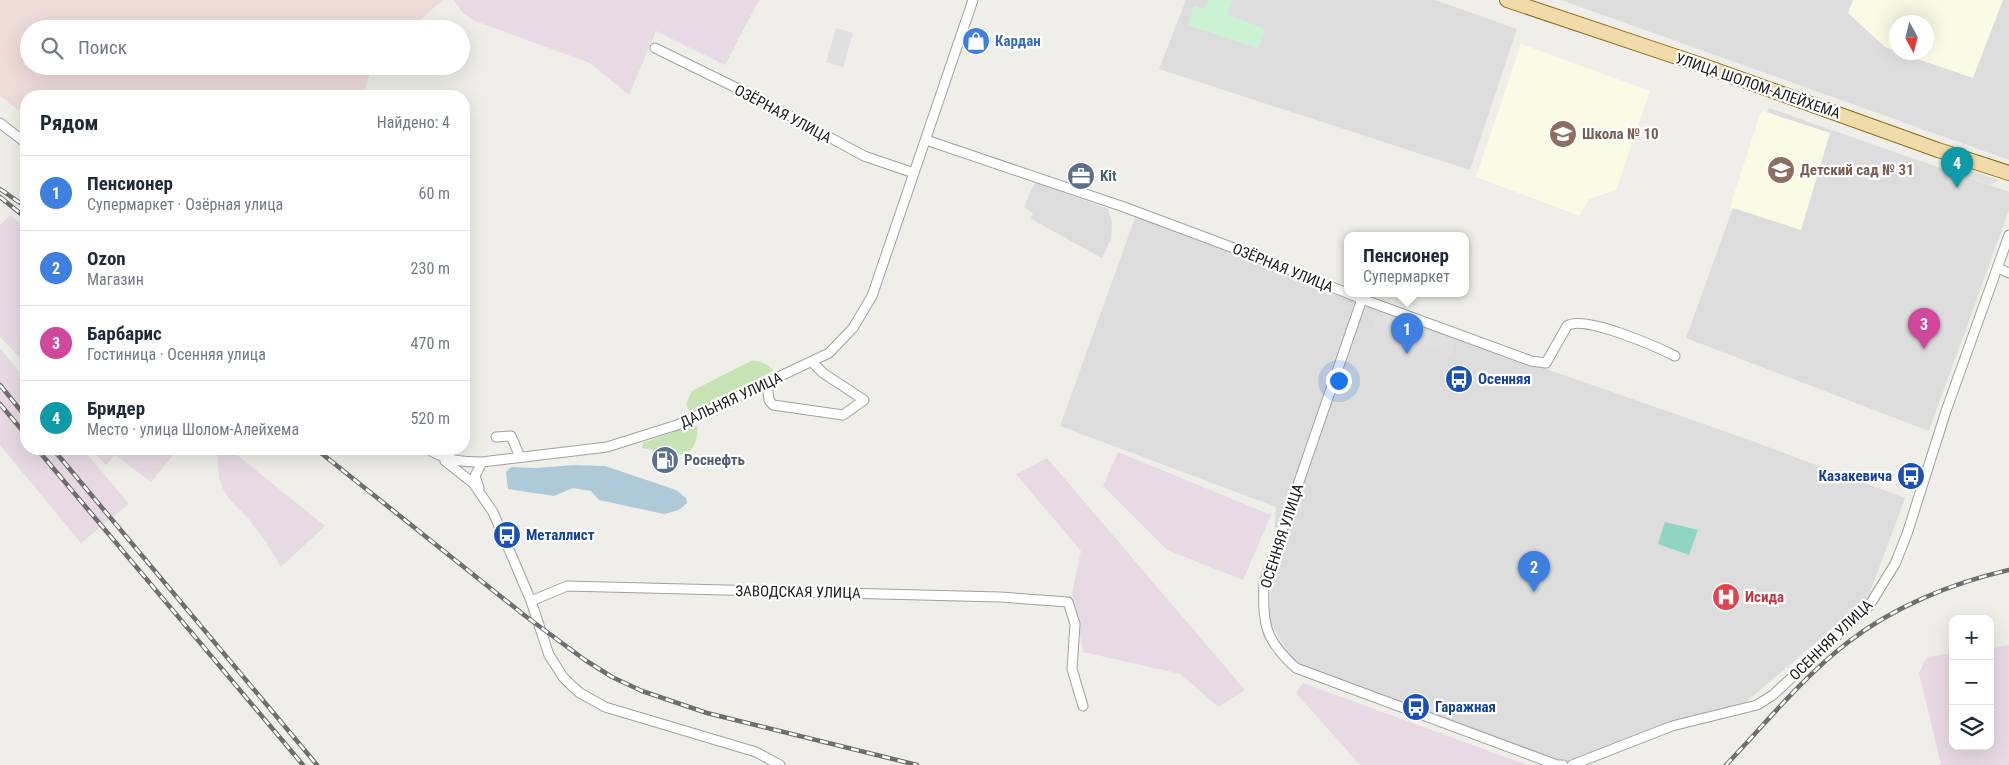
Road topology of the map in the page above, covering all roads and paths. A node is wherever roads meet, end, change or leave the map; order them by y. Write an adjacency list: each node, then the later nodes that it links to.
1 (974, 0): 6 (street, ДАЛЬНЯЯ УЛИЦА)
2 (1507, 0): 8 (main road, УЛИЦА ШОЛОМ-АЛЕЙХЕМА)
3 (655, 48): 7 (street, ОЗЁРНАЯ УЛИЦА)
4 (0, 123): 5 (street)
5 (20, 138)
6 (926, 140): 7 (street, ДАЛЬНЯЯ УЛИЦА); 12 (street, ОЗЁРНАЯ УЛИЦА)
7 (914, 173): 16 (street, ДАЛЬНЯЯ УЛИЦА)
8 (2009, 173)
9 (2009, 234): 10 (street, ОСЕННЯЯ УЛИЦА)
10 (1998, 268): 11 (street); 28 (street, ОСЕННЯЯ УЛИЦА)
11 (2009, 273)
12 (1344, 292)
13 (1357, 297): 14 (street, ОЗЁРНАЯ УЛИЦА)
14 (1362, 299): 15 (street, ОЗЁРНАЯ УЛИЦА); 27 (street, ОСЕННЯЯ УЛИЦА)
15 (1675, 356)
16 (812, 362): 17 (street, ДАЛЬНЯЯ УЛИЦА); 17 (street)
17 (767, 383): 21 (street, ДАЛЬНЯЯ УЛИЦА)
18 (496, 437): 21 (street)
19 (436, 455): 23 (street)
20 (439, 455): 22 (street, ДАЛЬНЯЯ УЛИЦА)
21 (520, 457): 22 (street, ДАЛЬНЯЯ УЛИЦА)
22 (482, 462): 23 (street)
23 (480, 491): 24 (street)
24 (531, 601): 25 (street, ЗАВОДСКАЯ УЛИЦА); 26 (street)
25 (1083, 706)
26 (780, 765)
27 (1563, 765)
28 (1572, 765)

